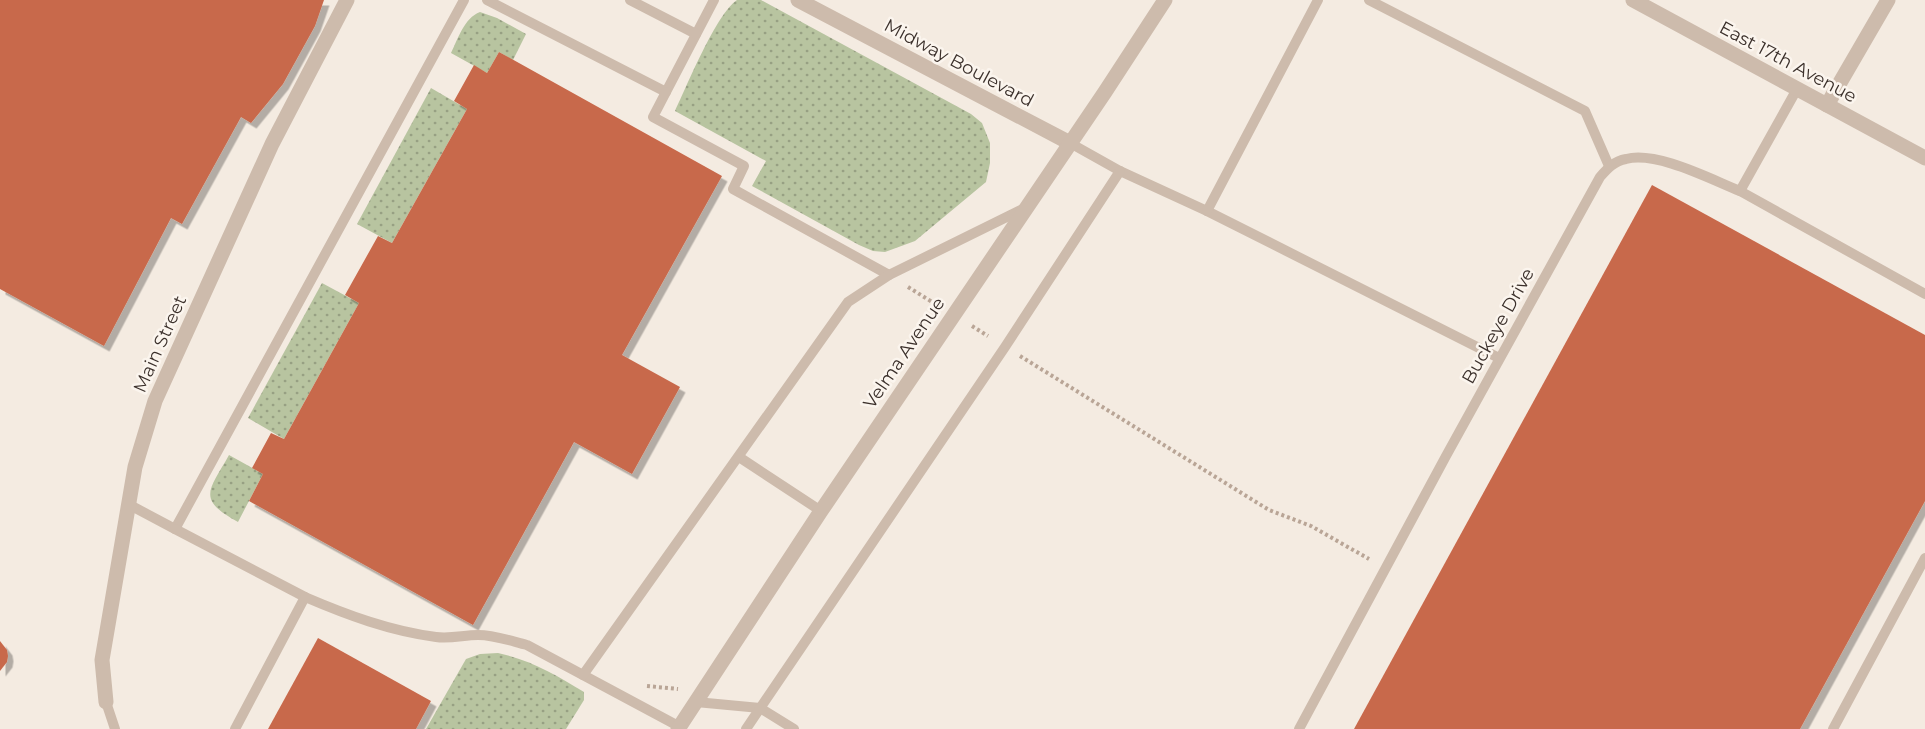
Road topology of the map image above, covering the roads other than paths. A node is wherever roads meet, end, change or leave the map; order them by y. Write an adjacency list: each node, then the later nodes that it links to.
1 (346, 0): 27 (street, Main Street)
2 (464, 0): 29 (lane)
3 (487, 0): 14 (lane)
4 (630, 0): 12 (lane)
5 (714, 0): 12 (lane)
6 (798, 0): 16 (street, Midway Boulevard)
7 (1165, 0): 16 (street, Velma Avenue)
8 (1318, 0): 22 (lane)
9 (1369, 0): 18 (lane)
10 (1633, 0): 13 (street, East 17th Avenue)
11 (1888, 0): 15 (street)
12 (696, 34): 14 (lane)
13 (1797, 89): 15 (street, East 17th Avenue); 20 (lane)
14 (666, 93): 23 (lane)
15 (1827, 105): 17 (street, East 17th Avenue)
16 (1070, 143): 19 (lane); 21 (street, Velma Avenue)
17 (1925, 158)
18 (1609, 166): 20 (lane); 25 (lane, Buckeye Drive)
19 (1120, 171): 22 (lane); 35 (lane)
20 (1740, 191): 24 (lane)
21 (1027, 206): 23 (lane); 28 (street, Velma Avenue)
22 (1207, 211): 25 (lane)
23 (889, 275): 26 (lane)
24 (1925, 294)
25 (1500, 357): 41 (lane, Buckeye Drive)
26 (739, 457): 28 (lane); 32 (lane)
27 (128, 504): 29 (lane); 33 (street, Main Street)
28 (820, 511): 34 (street, Velma Avenue)
29 (175, 529): 31 (lane)
30 (1925, 558): 42 (lane)
31 (304, 597): 32 (lane); 38 (lane)
32 (584, 675): 36 (lane)
33 (106, 702): 37 (lane, Main Street)
34 (696, 702): 35 (lane); 36 (street, Velma Avenue)
35 (760, 708): 39 (lane); 40 (lane)
36 (679, 728)
37 (115, 729)
38 (235, 729)
39 (746, 729)
40 (794, 729)
41 (1299, 729)
42 (1833, 729)

